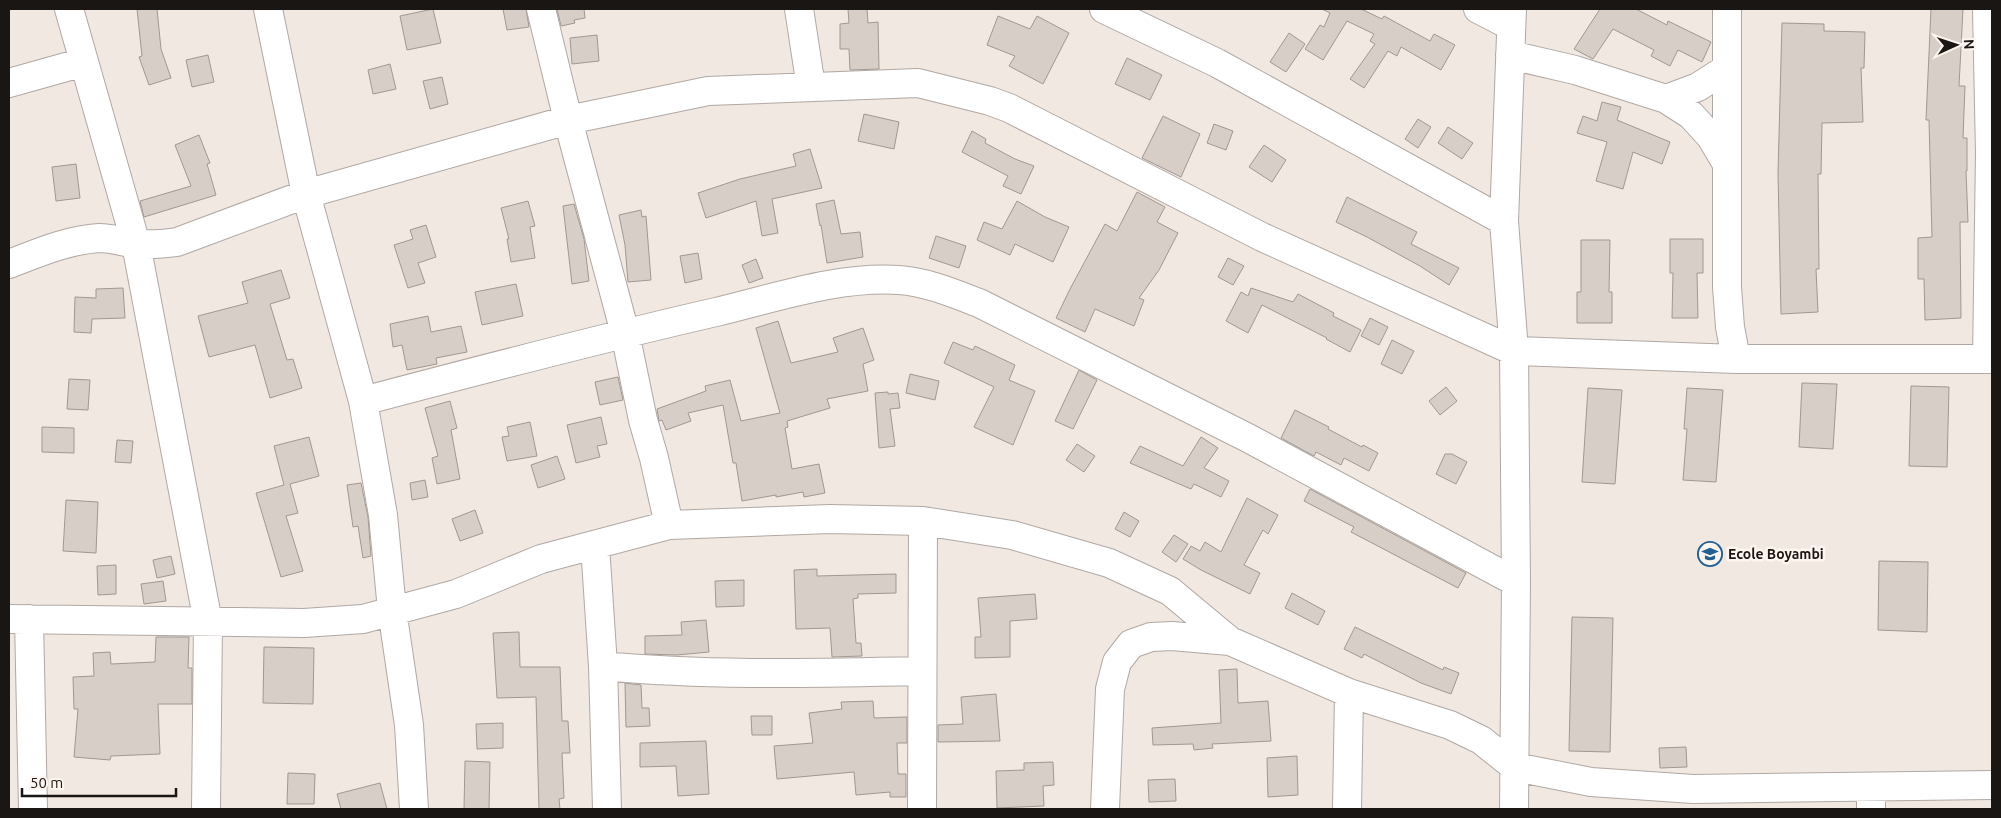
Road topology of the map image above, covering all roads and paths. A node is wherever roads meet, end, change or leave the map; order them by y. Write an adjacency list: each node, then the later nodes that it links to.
1 (69, 9): 11 (street)
2 (540, 9): 16 (street)
3 (799, 9): 14 (street)
4 (1104, 9): 19 (street)
5 (1478, 9): 9 (street)
6 (1727, 9): 12 (street)
7 (1987, 9): 25 (street)
8 (276, 11): 18 (street)
9 (1511, 18): 10 (street)
10 (1510, 56): 15 (street); 19 (street)
11 (84, 62): 13 (street); 20 (street)
12 (1726, 69): 15 (street); 17 (street)
13 (9, 82)
14 (811, 87): 16 (street); 23 (street)
15 (1666, 99): 17 (street)
16 (568, 120): 18 (street); 22 (street)
17 (1727, 164): 24 (street)
18 (306, 194): 20 (street); 26 (street)
19 (1504, 220): 23 (street)
20 (136, 244): 21 (street); 33 (street)
21 (9, 264)
22 (625, 333): 26 (street); 28 (street); 30 (street)
23 (1514, 351): 24 (street); 30 (street)
24 (1736, 359): 25 (street)
25 (1990, 359)
26 (363, 400): 31 (street)
27 (923, 521): 28 (street); 34 (street); 36 (street)
28 (669, 524): 29 (street)
29 (595, 545): 31 (street); 35 (street)
30 (1516, 582): 38 (street)
31 (392, 610): 33 (street); 43 (street)
32 (19, 619): 33 (street); 41 (street)
33 (208, 622): 42 (street)
34 (1230, 641): 37 (street); 46 (street)
35 (603, 666): 36 (street); 44 (street)
36 (922, 670): 45 (street)
37 (1349, 693): 38 (street); 47 (street)
38 (1515, 767): 40 (street); 48 (street)
39 (1992, 785): 40 (street)
40 (1871, 798)
41 (32, 809)
42 (206, 809)
43 (414, 809)
44 (607, 809)
45 (922, 809)
46 (1105, 809)
47 (1348, 809)
48 (1514, 809)

